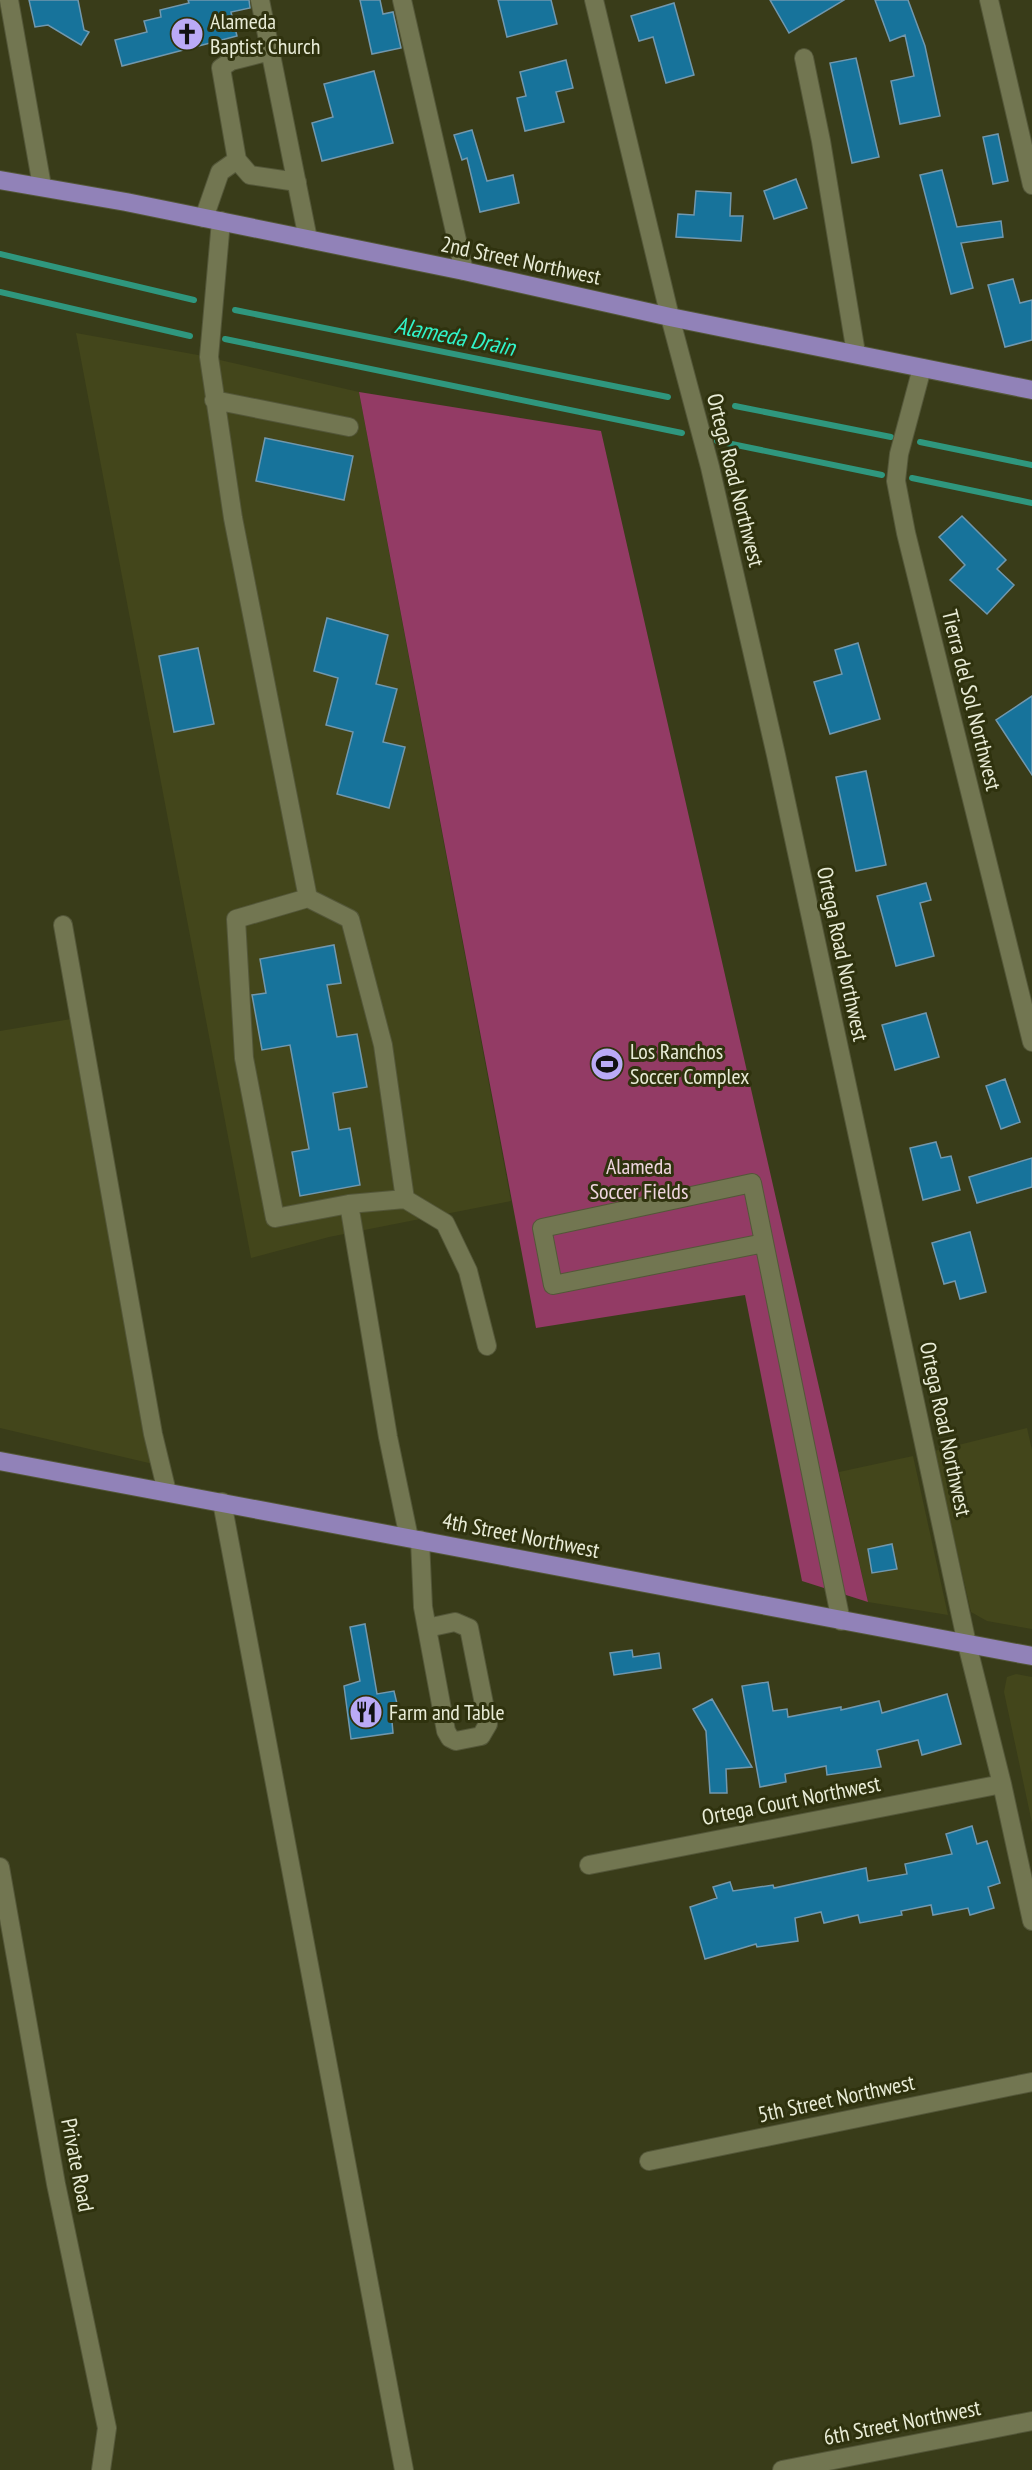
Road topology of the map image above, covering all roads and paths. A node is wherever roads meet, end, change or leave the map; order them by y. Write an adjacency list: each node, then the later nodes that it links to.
1 (9, 0): 12 (street)
2 (260, 0): 6 (street)
3 (402, 0): 15 (street)
4 (594, 0): 16 (street, Ortega Road Northwest)
5 (989, 0): 11 (street)
6 (270, 51): 8 (street); 10 (street)
7 (804, 57): 17 (street)
8 (237, 160): 10 (street); 13 (street)
9 (0, 180): 12 (main road, 2nd Street Northwest)
10 (297, 182): 14 (street)
11 (1032, 185)
12 (42, 186): 13 (main road, 2nd Street Northwest)
13 (213, 219): 14 (main road, 2nd Street Northwest); 20 (street)
14 (308, 239): 15 (main road, 2nd Street Northwest)
15 (465, 271): 16 (main road, 2nd Street Northwest)
16 (670, 317): 17 (main road, 2nd Street Northwest); 35 (street, Ortega Road Northwest)
17 (856, 353): 18 (main road, 2nd Street Northwest)
18 (922, 368): 19 (main road, 2nd Street Northwest); 24 (street, Tierra del Sol Northwest)
19 (1032, 390)
20 (214, 400): 21 (street); 22 (street)
21 (349, 427)
22 (308, 898): 25 (street); 26 (street)
23 (63, 925): 30 (street)
24 (1032, 1042)
25 (405, 1198): 26 (street); 28 (street)
26 (349, 1204): 32 (street)
27 (764, 1243): 27 (street); 33 (street)
28 (487, 1346)
29 (0, 1461): 30 (main road, 4th Street Northwest)
30 (167, 1492): 31 (main road, 4th Street Northwest)
31 (222, 1502): 32 (main road, 4th Street Northwest); 45 (street)
32 (415, 1539): 33 (main road, 4th Street Northwest); 34 (street)
33 (841, 1621): 35 (main road, 4th Street Northwest)
34 (427, 1628): 34 (street)
35 (967, 1644): 36 (main road, 4th Street Northwest); 37 (street, Ortega Road Northwest)
36 (1032, 1656)
37 (1002, 1784): 38 (street, Ortega Court Northwest); 40 (street, Ortega Road Northwest)
38 (589, 1865)
39 (0, 1867): 44 (street, Private Road)
40 (1032, 1921)
41 (1032, 2082): 42 (street, 5th Street Northwest)
42 (649, 2161)
43 (1032, 2421): 46 (street, 6th Street Northwest)
44 (101, 2470)
45 (404, 2470)
46 (782, 2470)

